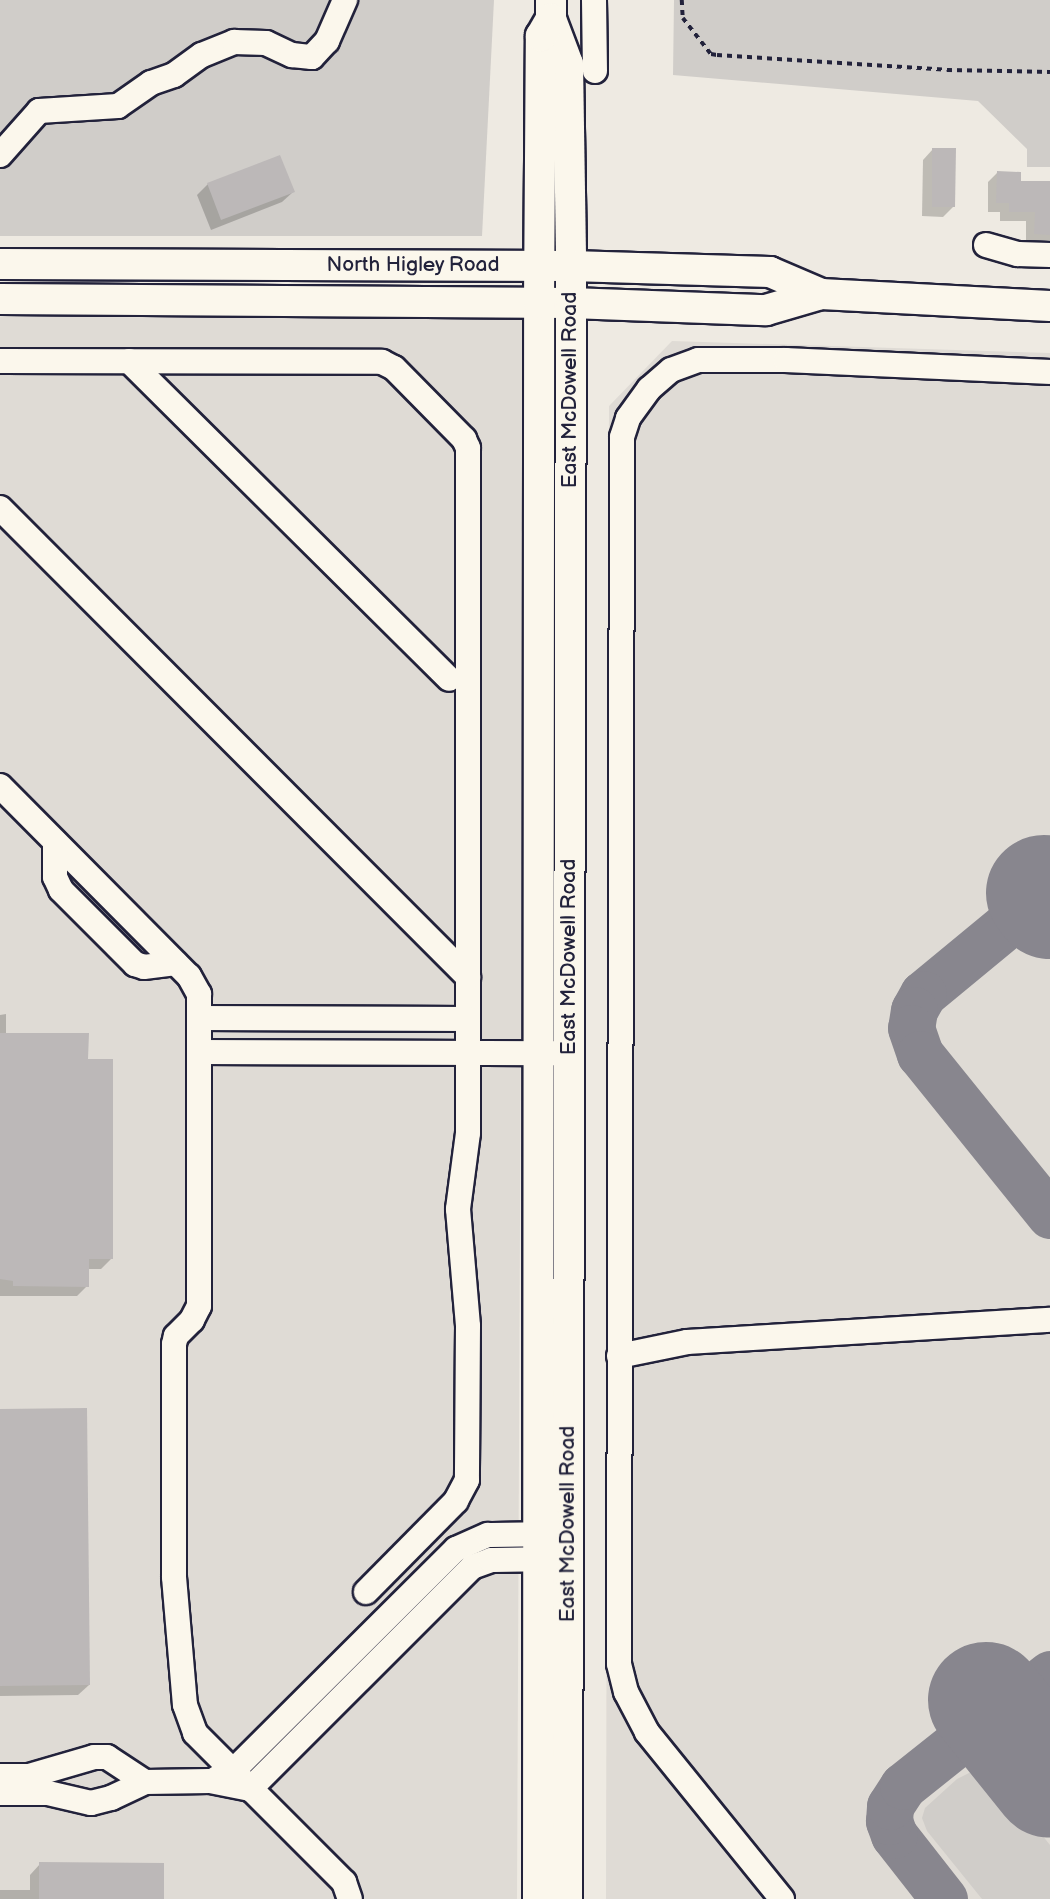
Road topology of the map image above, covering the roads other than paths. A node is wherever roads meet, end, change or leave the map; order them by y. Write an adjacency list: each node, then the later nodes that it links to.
1 (345, 0): 5 (street)
2 (594, 0): 4 (street)
3 (551, 9): 9 (main road, East McDowell Road); 10 (main road, East McDowell Road)
4 (594, 71)
5 (0, 155)
6 (986, 245): 7 (street)
7 (1050, 254)
8 (0, 264): 9 (main road, North Higley Road)
9 (539, 266): 10 (main road, North Higley Road); 13 (main road, East McDowell Road)
10 (570, 266): 11 (main road, North Higley Road); 14 (main road, East McDowell Road)
11 (821, 294): 14 (main road, North Higley Road); 15 (main road, North Higley Road)
12 (0, 299): 13 (main road, North Higley Road)
13 (539, 303): 14 (main road, North Higley Road); 27 (main road, East McDowell Road)
14 (570, 303): 28 (main road, East McDowell Road)
15 (1050, 306)
16 (0, 361): 17 (street)
17 (130, 361): 20 (street); 22 (street)
18 (1050, 372): 30 (street)
19 (0, 508): 22 (street)
20 (449, 679)
21 (0, 786): 23 (street)
22 (468, 977): 24 (street)
23 (199, 1018): 24 (street); 25 (street)
24 (468, 1019): 26 (street)
25 (199, 1052): 26 (street); 34 (street)
26 (468, 1052): 27 (street); 33 (street)
27 (539, 1052): 28 (street); 31 (main road, East McDowell Road)
28 (569, 1053): 32 (main road, East McDowell Road)
29 (1050, 1320): 30 (street)
30 (619, 1356): 43 (street)
31 (538, 1546): 32 (street); 34 (street); 38 (street); 41 (main road, East McDowell Road)
32 (568, 1546): 42 (main road, East McDowell Road)
33 (366, 1592)
34 (233, 1772): 36 (street); 38 (street)
35 (0, 1776): 37 (street)
36 (210, 1781): 37 (street); 38 (street)
37 (145, 1782): 39 (street)
38 (250, 1789): 40 (street)
39 (0, 1793)
40 (350, 1899)
41 (538, 1899)
42 (567, 1899)
43 (782, 1899)

